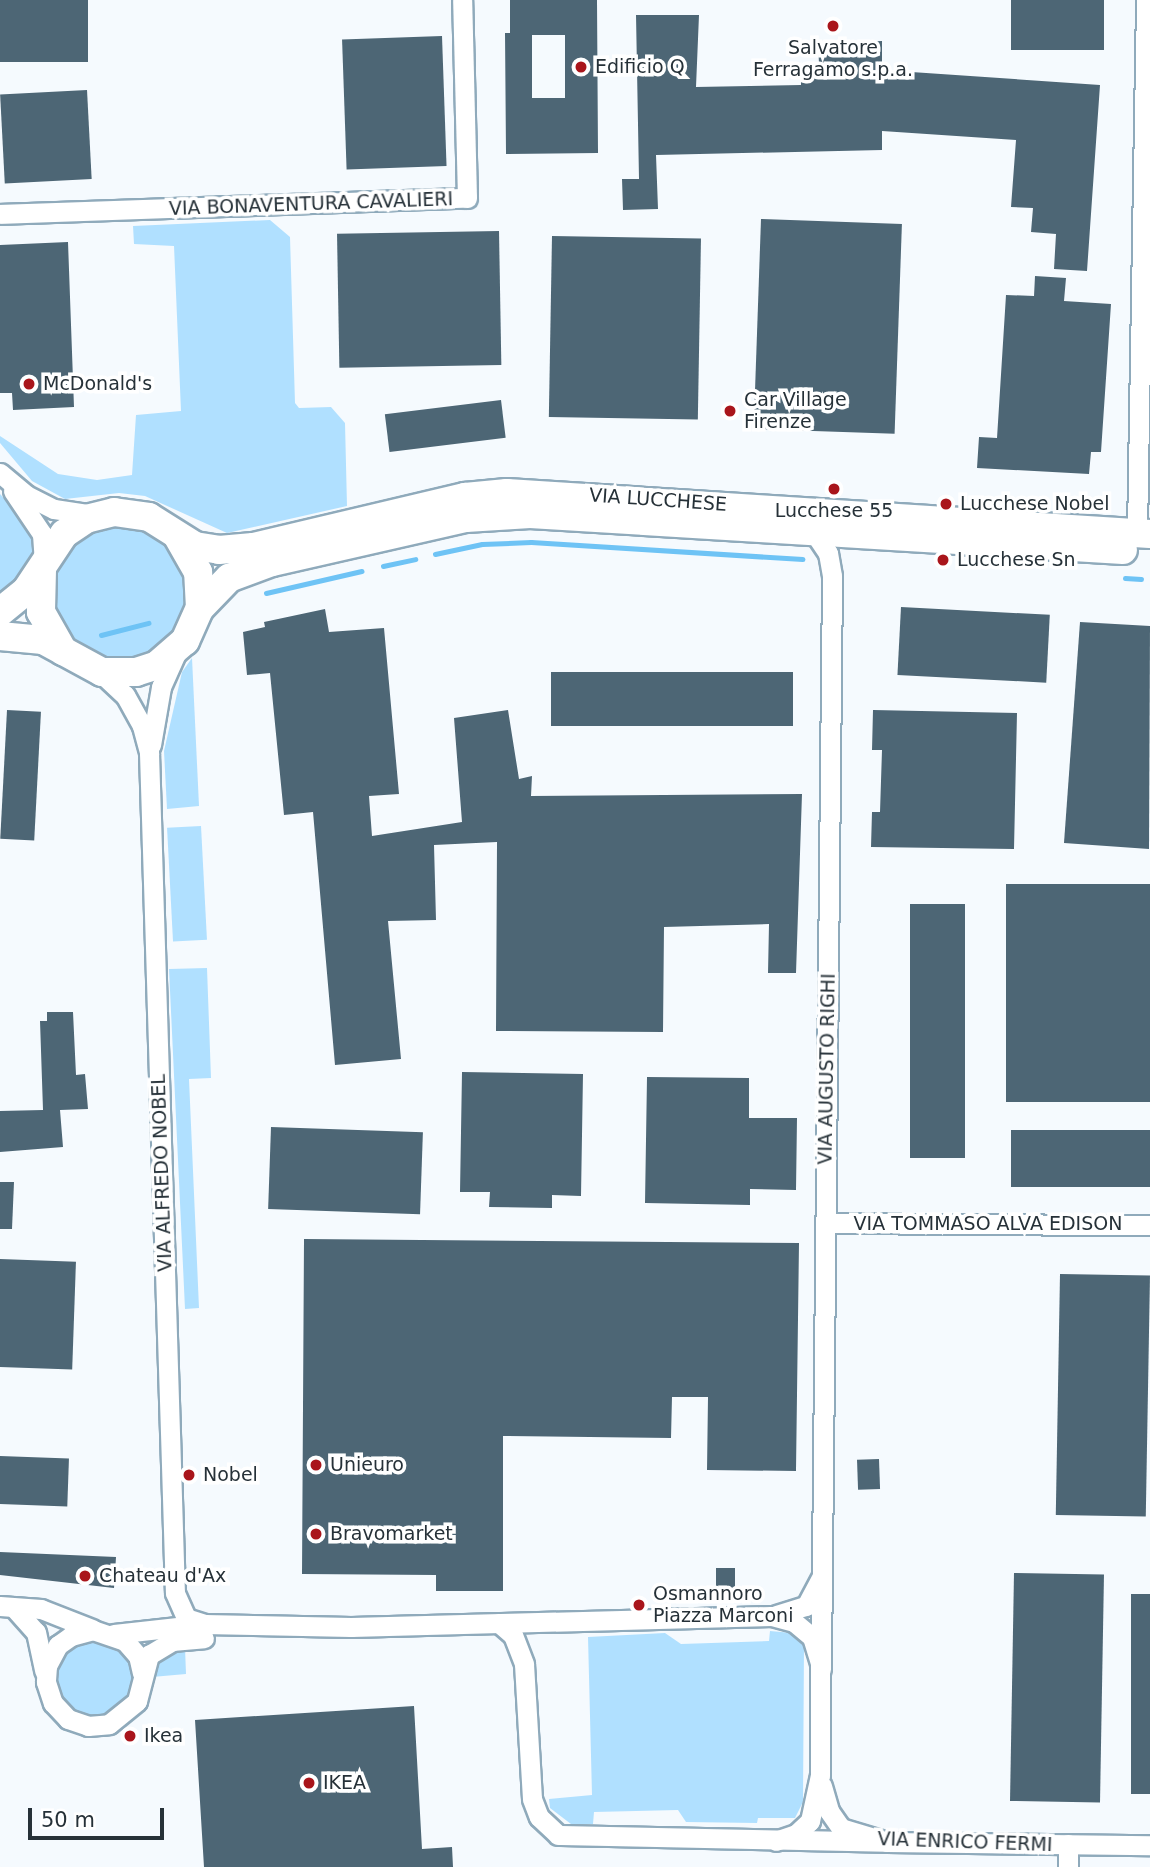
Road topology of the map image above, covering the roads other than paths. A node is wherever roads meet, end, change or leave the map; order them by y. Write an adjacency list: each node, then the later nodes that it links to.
1 (462, 0): 3 (street, VIA BONAVENTURA CAVALIERI)
2 (1146, 0): 9 (street)
3 (0, 214)
4 (1, 475): 5 (street); 10 (street)
5 (98, 515): 7 (main road, VIA LUCCHESE); 10 (main road, VIA LUCCHESE)
6 (813, 531): 8 (main road, VIA LUCCHESE); 11 (street, VIA AUGUSTO RIGHI); 12 (main road, VIA LUCCHESE)
7 (175, 533): 9 (main road, VIA LUCCHESE); 12 (main road)
8 (855, 534): 9 (main road, VIA LUCCHESE); 11 (street)
9 (1146, 540)
10 (44, 564): 13 (main road, VIA LUCCHESE); 16 (main road, VIA LUCCHESE)
11 (831, 568): 19 (street, VIA AUGUSTO RIGHI)
12 (200, 608): 15 (main road, VIA LUCCHESE)
13 (0, 612)
14 (0, 636): 16 (main road, VIA LUCCHESE)
15 (178, 649): 17 (main road, VIA LUCCHESE); 18 (street, VIA ALFREDO NOBEL)
16 (65, 653): 17 (main road, VIA LUCCHESE)
17 (96, 671): 18 (street, VIA ALFREDO NOBEL)
18 (149, 753): 22 (street, VIA ALFREDO NOBEL)
19 (826, 1223): 20 (street, VIA TOMMASO ALVA EDISON); 21 (street, VIA AUGUSTO RIGHI)
20 (1150, 1225)
21 (822, 1570): 24 (street, VIA AUGUSTO RIGHI); 31 (street, VIA AUGUSTO RIGHI)
22 (175, 1593): 27 (street); 29 (street)
23 (8, 1607): 30 (street); 34 (street)
24 (772, 1616): 25 (street); 31 (street)
25 (567, 1621): 26 (street); 32 (street)
26 (499, 1623): 28 (street); 32 (street)
27 (204, 1624): 28 (street); 29 (street)
28 (351, 1627): 33 (street)
29 (138, 1628): 30 (street)
30 (104, 1632): 33 (street); 34 (street)
31 (821, 1669): 35 (street, VIA AUGUSTO RIGHI)
32 (525, 1670): 36 (street)
33 (142, 1672): 34 (street)
34 (46, 1685)
35 (820, 1775): 36 (street); 37 (street, VIA ENRICO FERMI)
36 (776, 1840): 37 (street)
37 (887, 1842): 38 (street, VIA ENRICO FERMI)
38 (1068, 1844): 39 (street, VIA ENRICO FERMI); 40 (street)
39 (1150, 1845)
40 (1068, 1867)

